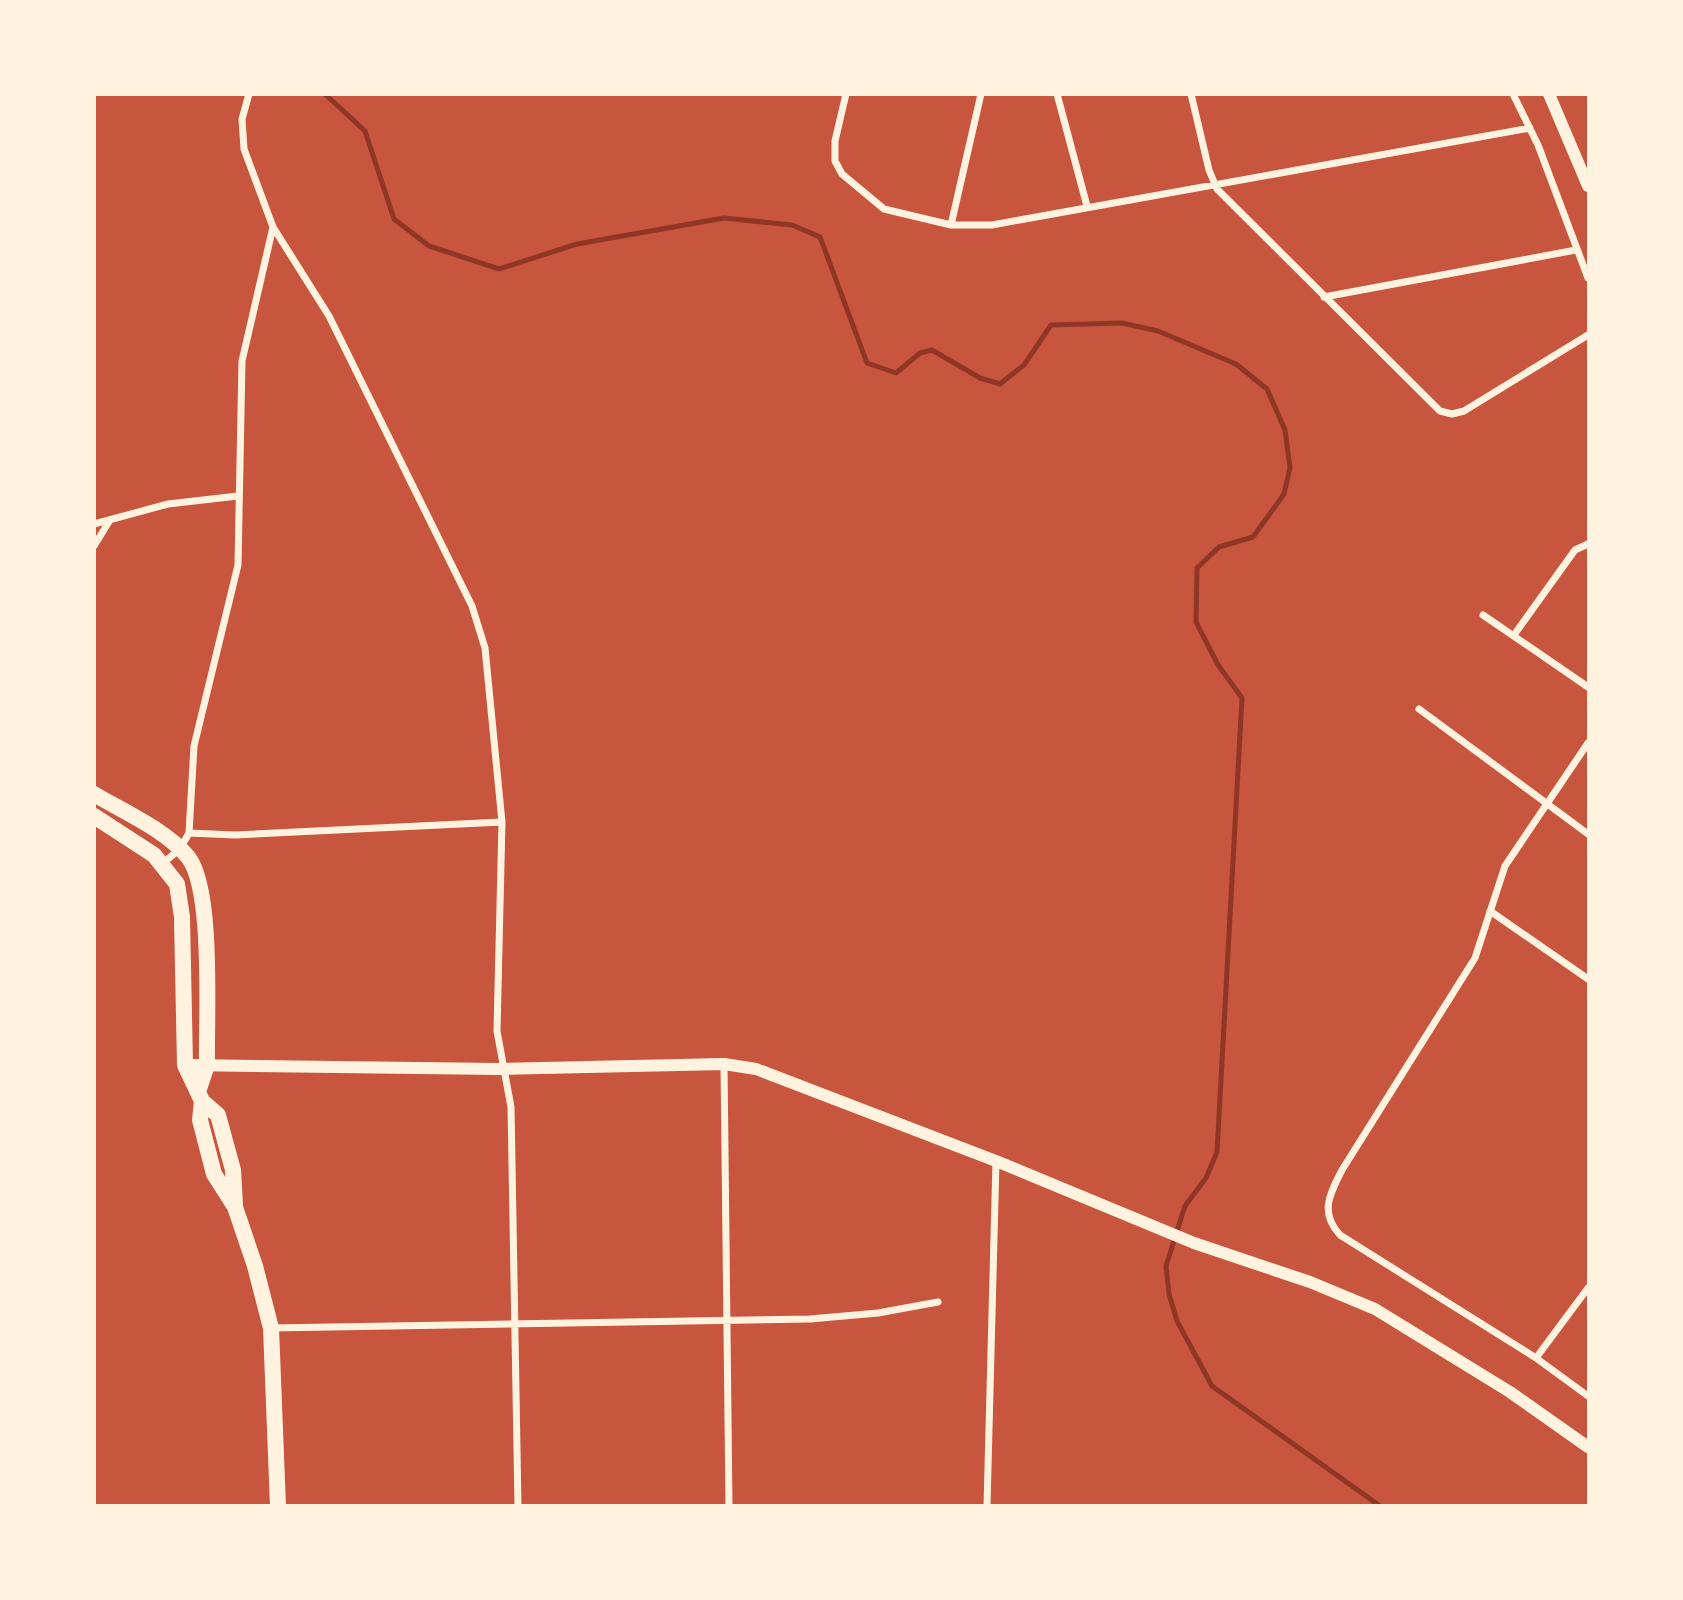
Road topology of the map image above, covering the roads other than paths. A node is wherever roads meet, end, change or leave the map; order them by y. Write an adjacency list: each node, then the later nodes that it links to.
1 (249, 94): 13 (street)
2 (846, 94): 12 (street)
3 (981, 94): 12 (street)
4 (1057, 94): 11 (street)
5 (1191, 94): 9 (street)
6 (1514, 94): 8 (street)
7 (1549, 94): 10 (street)
8 (1530, 128): 9 (street); 14 (street)
9 (1214, 184): 11 (street); 16 (street)
10 (1588, 186)
11 (1087, 206): 12 (street)
12 (951, 225)
13 (273, 227): 18 (street); 31 (street)
14 (1576, 250): 15 (street); 16 (street)
15 (1588, 278)
16 (1324, 297): 17 (street)
17 (1588, 335)
18 (238, 496): 19 (street); 32 (street)
19 (110, 520): 20 (street); 22 (street)
20 (94, 524)
21 (1587, 544): 24 (street)
22 (94, 545)
23 (1483, 615): 24 (street)
24 (1514, 635): 25 (street)
25 (1588, 687)
26 (1419, 709): 29 (street)
27 (1588, 743): 29 (street)
28 (94, 794): 34 (main road)
29 (1548, 805): 33 (street); 36 (street)
30 (94, 816): 35 (main road)
31 (502, 822): 32 (street); 41 (street)
32 (189, 833): 34 (street)
33 (1588, 834)
34 (180, 849): 35 (street); 40 (main road)
35 (163, 863): 39 (main road)
36 (1490, 911): 37 (street); 49 (street)
37 (1588, 979)
38 (724, 1064): 41 (street); 43 (street); 46 (street)
39 (186, 1065): 40 (street); 42 (main road)
40 (207, 1065): 41 (street); 42 (main road)
41 (504, 1069): 47 (street)
42 (201, 1095): 48 (main road)
43 (996, 1161): 51 (street); 55 (street)
44 (1588, 1288): 49 (street)
45 (938, 1302): 46 (street)
46 (727, 1321): 47 (street); 54 (street)
47 (515, 1326): 48 (street); 53 (street)
48 (271, 1328): 52 (main road)
49 (1536, 1358): 50 (street)
50 (1588, 1396)
51 (1588, 1447)
52 (278, 1506)
53 (518, 1506)
54 (729, 1506)
55 (987, 1506)

